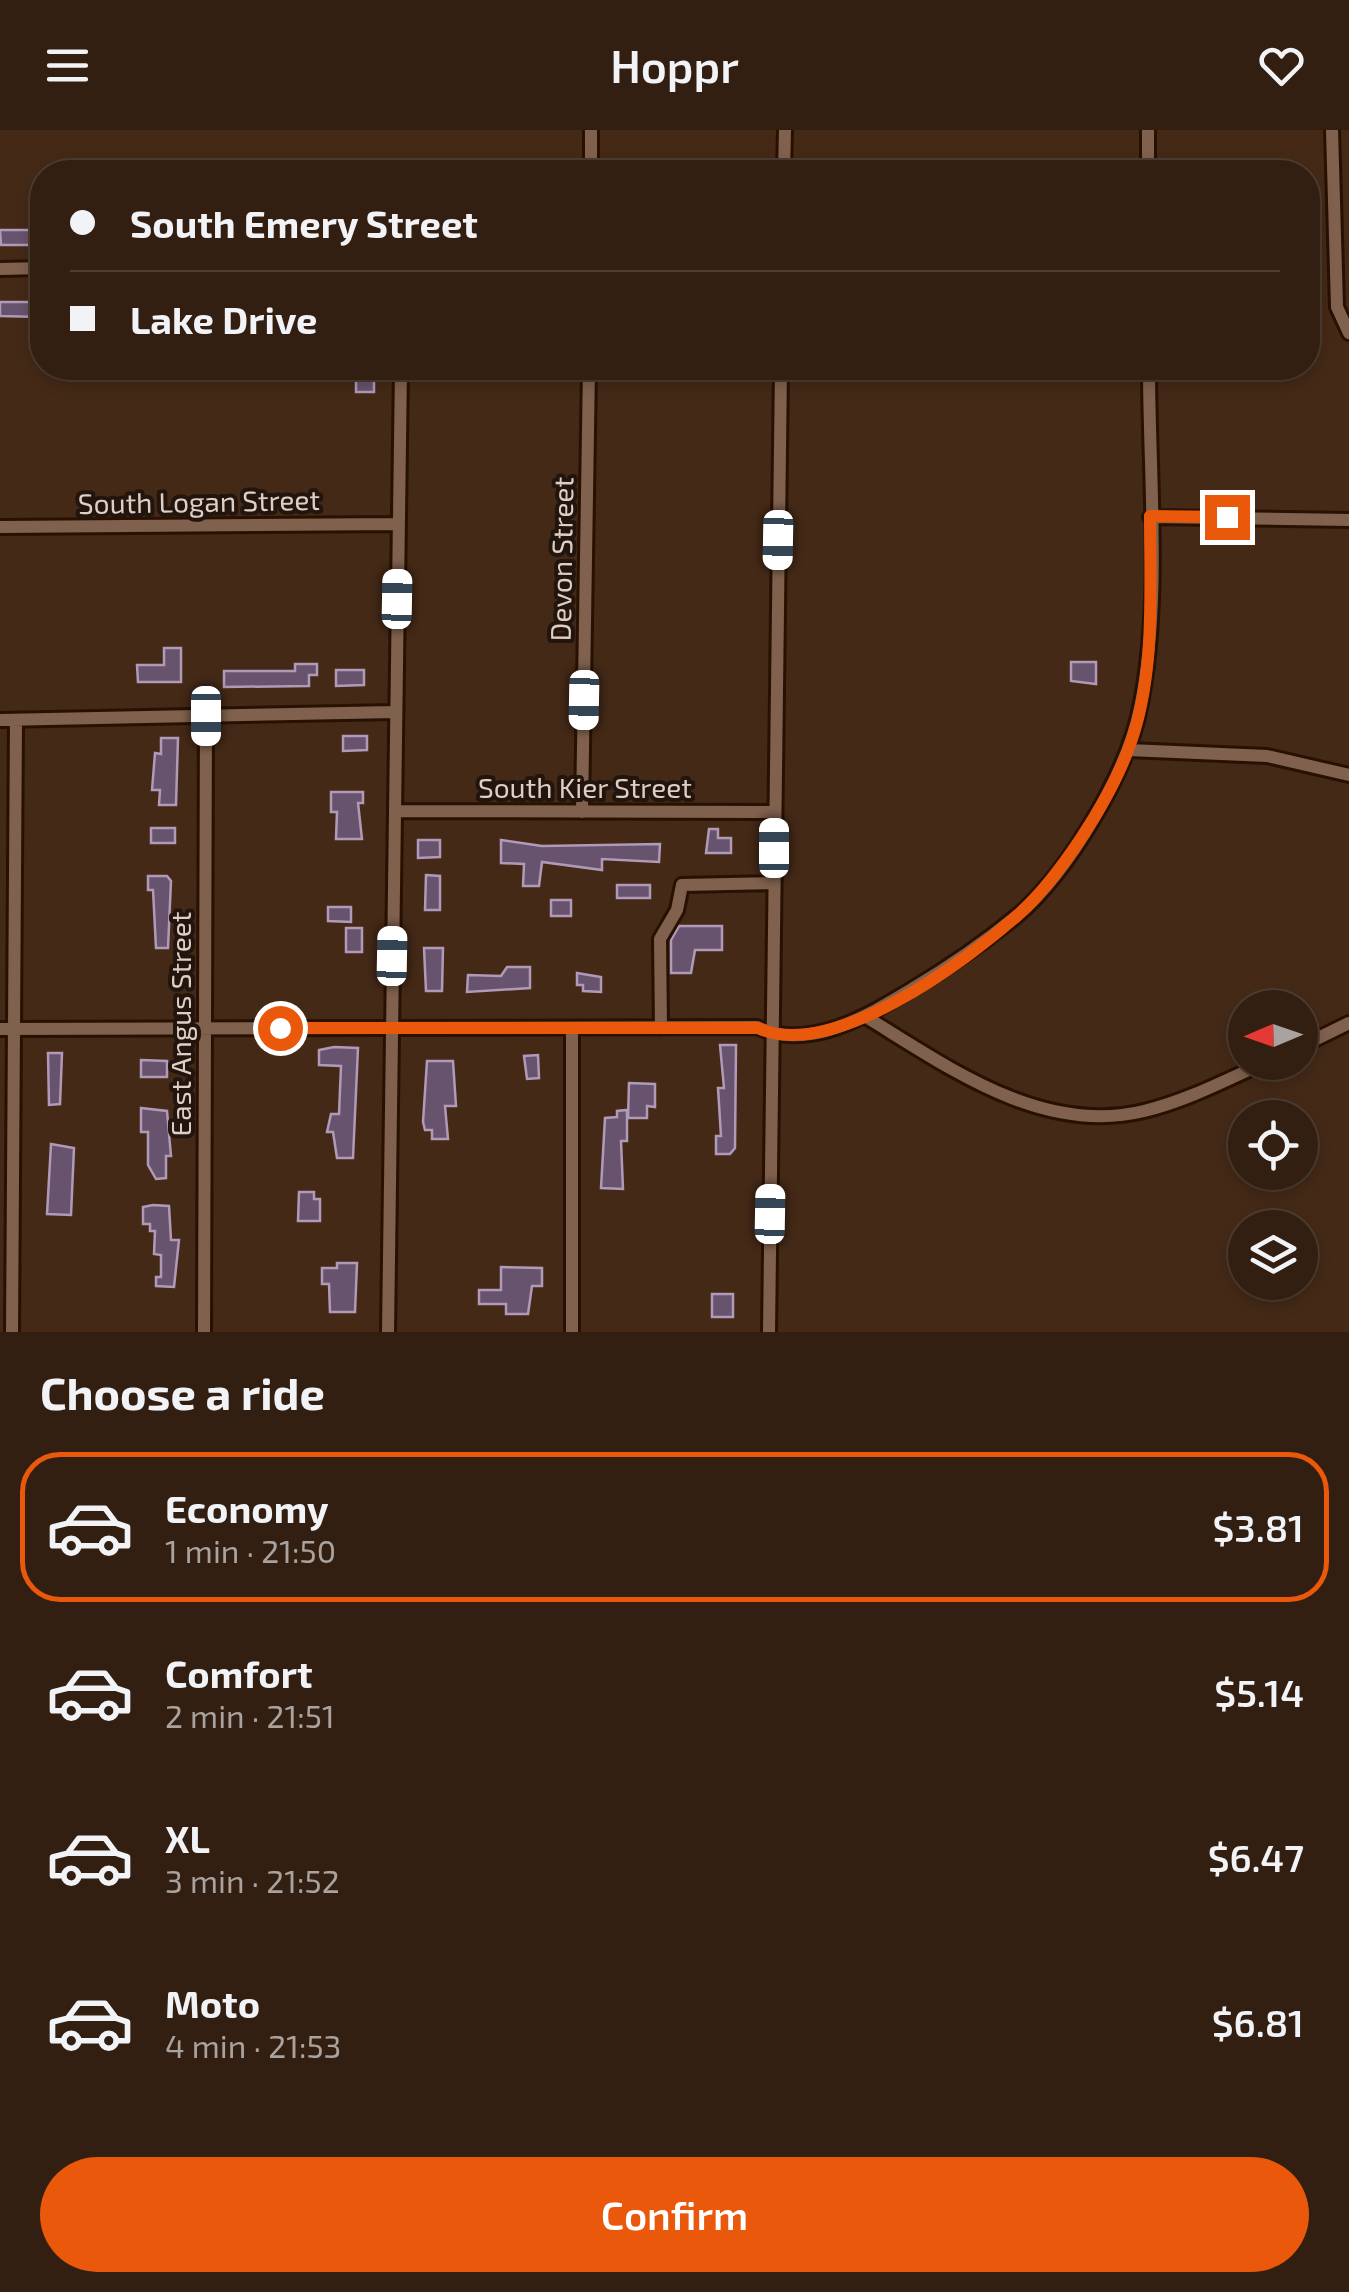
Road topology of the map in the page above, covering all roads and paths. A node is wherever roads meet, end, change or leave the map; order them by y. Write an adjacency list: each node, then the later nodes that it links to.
1 (591, 130): 5 (street)
2 (784, 130): 6 (street)
3 (1148, 130): 7 (street)
4 (1332, 130): 10 (street)
5 (591, 160)
6 (784, 160)
7 (1148, 160)
8 (30, 268): 9 (street)
9 (0, 269)
10 (1349, 333)
11 (400, 380): 17 (street)
12 (589, 380): 26 (street, Devon Street)
13 (780, 380): 27 (street)
14 (1149, 380): 15 (street)
15 (1150, 516): 16 (street); 23 (street)
16 (1349, 520)
17 (398, 524): 18 (street, South Logan Street); 19 (street)
18 (0, 527)
19 (396, 712): 20 (street); 25 (street)
20 (206, 716): 22 (street); 31 (street, East Angus Street)
21 (0, 720): 22 (street)
22 (16, 720): 35 (street)
23 (1128, 750): 24 (street); 29 (street)
24 (1349, 776)
25 (395, 811): 26 (street, South Kier Street); 36 (street)
26 (582, 812): 27 (street, South Kier Street)
27 (775, 812): 28 (street)
28 (774, 884): 33 (street); 37 (street)
29 (866, 1017): 37 (street); 39 (street)
30 (1349, 1024): 38 (street)
31 (205, 1028): 35 (street); 36 (street); 42 (street, East Angus Street)
32 (572, 1028): 33 (street); 36 (street); 44 (street)
33 (660, 1028): 37 (street)
34 (0, 1029): 35 (street)
35 (16, 1029): 40 (street)
36 (391, 1029): 43 (street)
37 (772, 1034): 45 (street)
38 (1318, 1039)
39 (1228, 1079)
40 (6, 1250): 41 (street)
41 (12, 1332)
42 (204, 1332)
43 (388, 1332)
44 (572, 1332)
45 (769, 1332)

